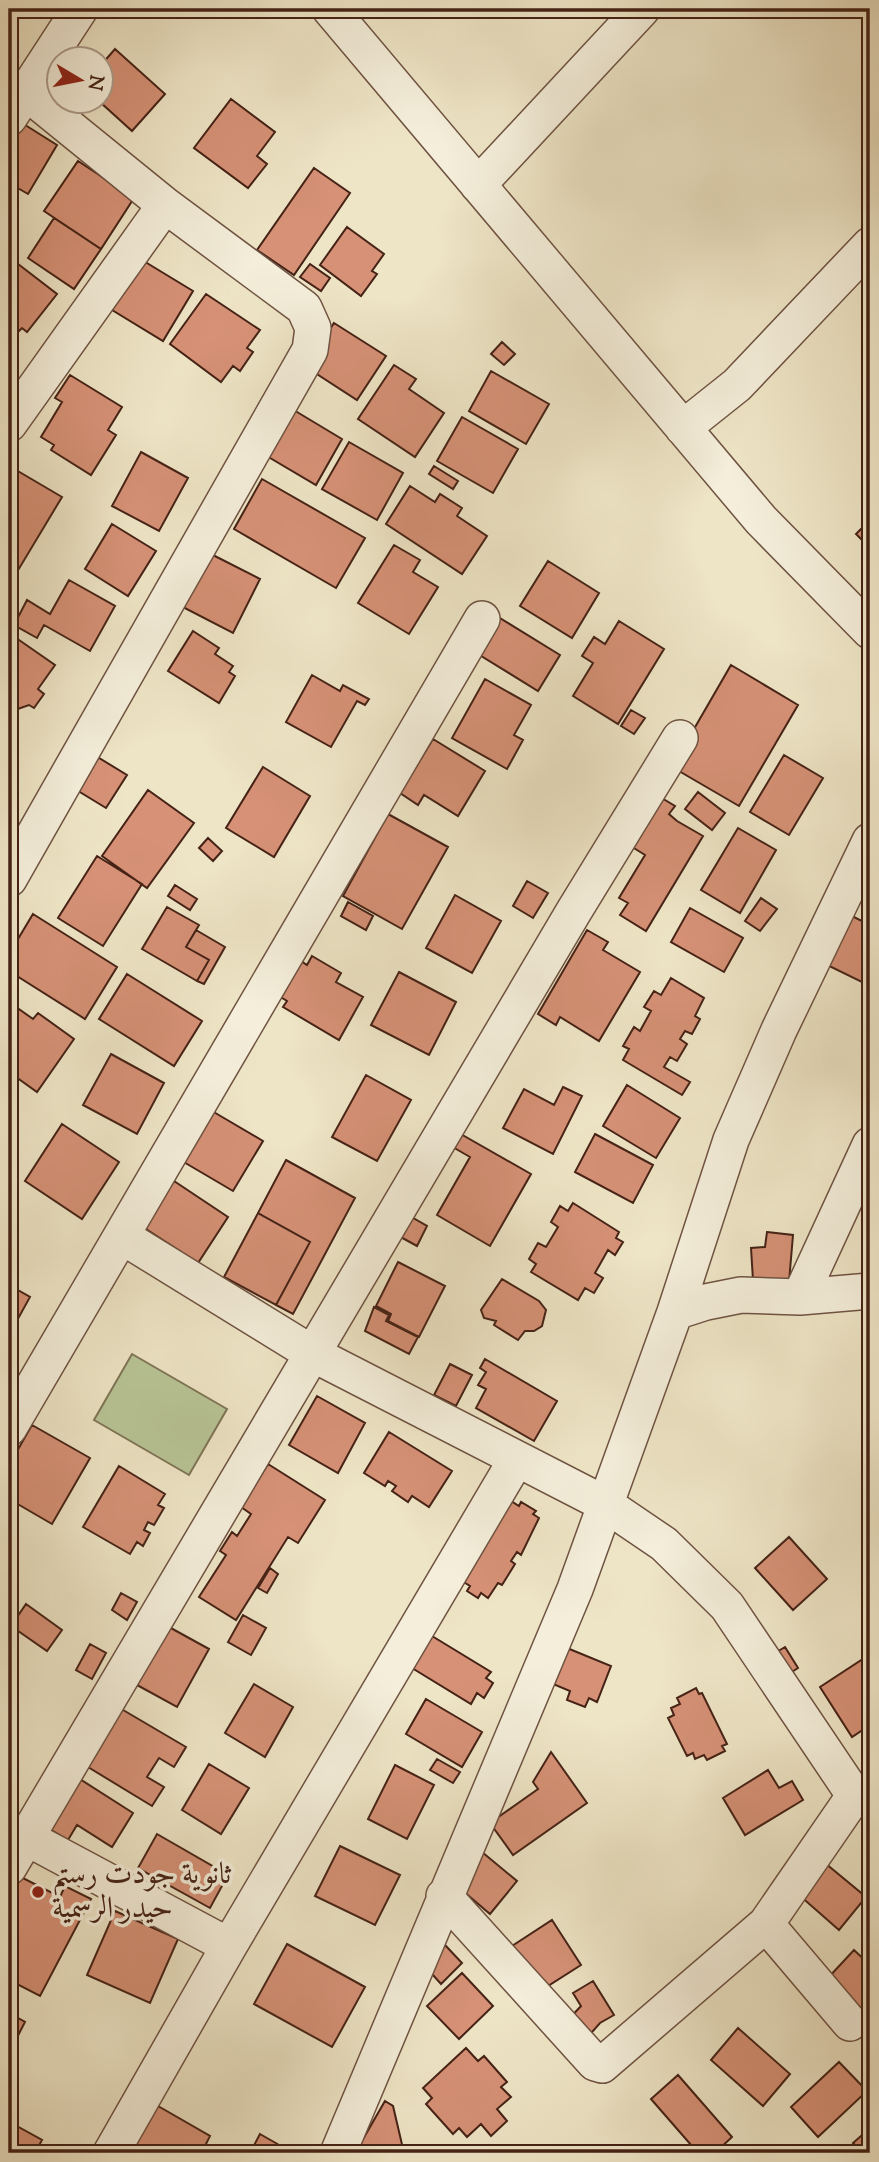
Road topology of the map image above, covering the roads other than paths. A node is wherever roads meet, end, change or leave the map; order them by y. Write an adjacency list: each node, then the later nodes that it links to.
1 (80, 9): 4 (street)
2 (330, 9): 5 (street)
3 (642, 9): 5 (street)
4 (18, 106): 6 (street)
5 (478, 186): 9 (street)
6 (165, 205): 8 (street); 14 (street)
7 (870, 245): 9 (street)
8 (9, 424)
9 (683, 428): 11 (street)
10 (482, 619): 16 (street)
11 (870, 631)
12 (680, 738): 20 (street)
13 (870, 841): 19 (street)
14 (9, 879)
15 (870, 1145): 18 (street)
16 (123, 1237): 20 (street); 21 (street)
17 (870, 1291): 18 (street)
18 (800, 1297): 19 (street)
19 (675, 1312): 23 (street)
20 (313, 1354): 22 (street); 24 (street)
21 (9, 1427)
22 (516, 1460): 23 (street); 28 (street)
23 (605, 1504): 26 (street); 27 (street)
24 (27, 1838): 25 (street); 28 (street)
25 (9, 1867)
26 (444, 1896): 27 (street); 31 (street)
27 (766, 1924): 29 (street)
28 (229, 1945): 30 (street)
29 (850, 2023)
30 (111, 2153)
31 (338, 2153)

